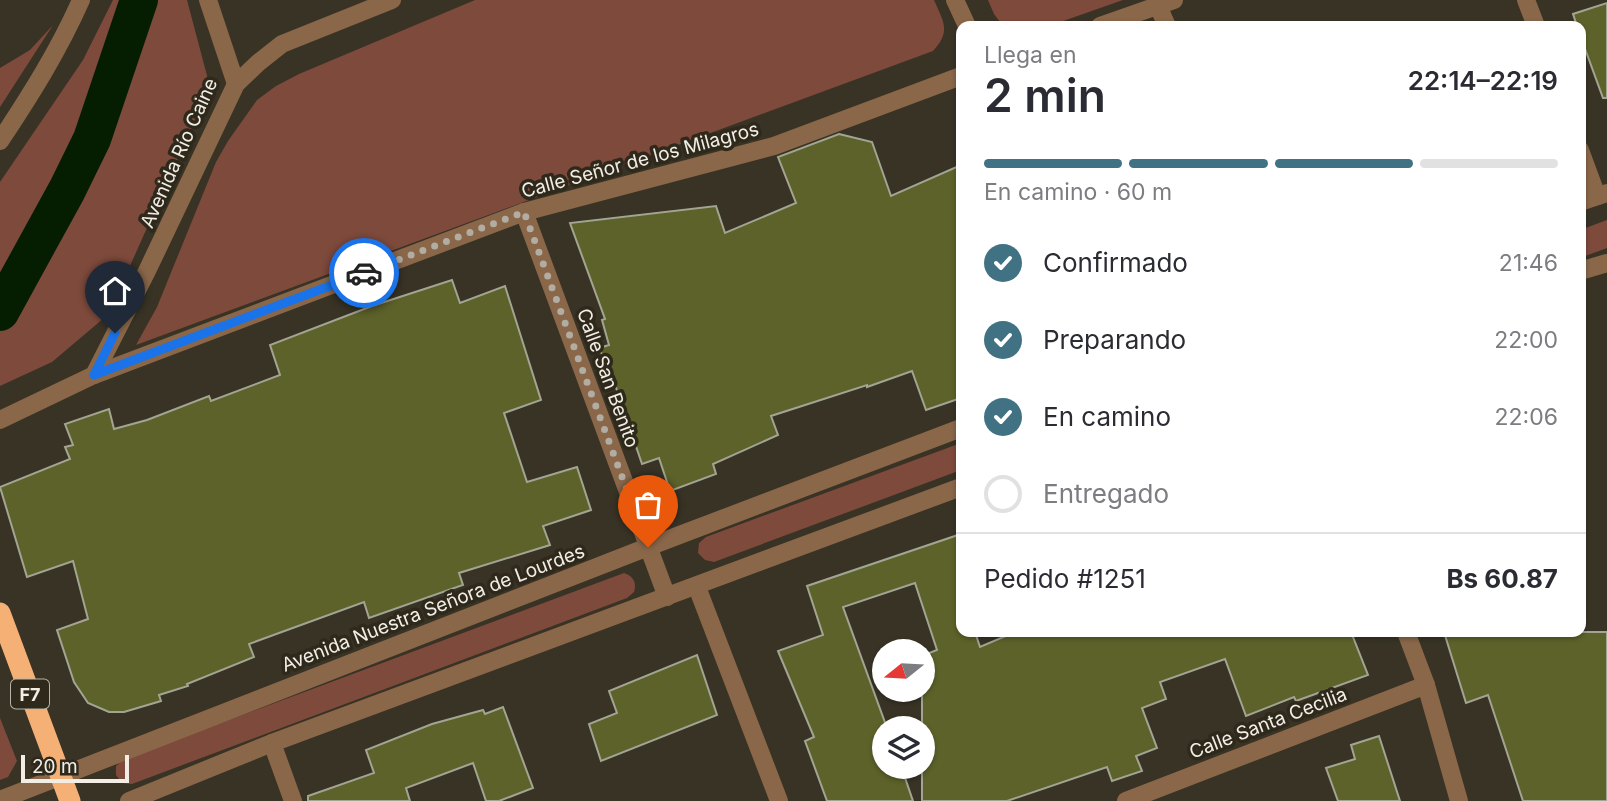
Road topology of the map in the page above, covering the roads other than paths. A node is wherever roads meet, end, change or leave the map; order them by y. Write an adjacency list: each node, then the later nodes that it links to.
1 (81, 0): 13 (street)
2 (208, 0): 12 (street, Avenida Río Caine)
3 (392, 0): 12 (street)
4 (956, 0): 7 (street)
5 (1526, 0): 10 (street)
6 (1166, 3): 8 (street); 9 (street)
7 (965, 21)
8 (1114, 21)
9 (1167, 21)
10 (1533, 21)
11 (956, 78): 16 (street, Calle Señor de los Milagros)
12 (236, 84): 19 (street, Avenida Río Caine)
13 (0, 141)
14 (1586, 169): 15 (street)
15 (1595, 197)
16 (524, 212): 19 (street, Calle Señor de los Milagros); 23 (street, Calle San Benito)
17 (1607, 263): 18 (street)
18 (1586, 269)
19 (94, 375): 20 (street)
20 (0, 420)
21 (956, 430): 23 (street, Avenida Nuestra Señora de Lourdes)
22 (956, 489): 24 (street)
23 (648, 547): 25 (street, Calle San Benito); 30 (street, Avenida Nuestra Señora de Lourdes)
24 (697, 586): 25 (street); 35 (street)
25 (667, 597): 29 (street)
26 (0, 613): 30 (highway, F7)
27 (1408, 637): 28 (street)
28 (1426, 685): 36 (street, Calle Santa Cecilia); 37 (street)
29 (272, 743): 33 (street); 34 (street)
30 (61, 776): 31 (street, Avenida Nuestra Señora de Lourdes); 32 (highway, F7)
31 (0, 800)
32 (70, 801)
33 (129, 801)
34 (293, 801)
35 (779, 801)
36 (1128, 801)
37 (1459, 801)

